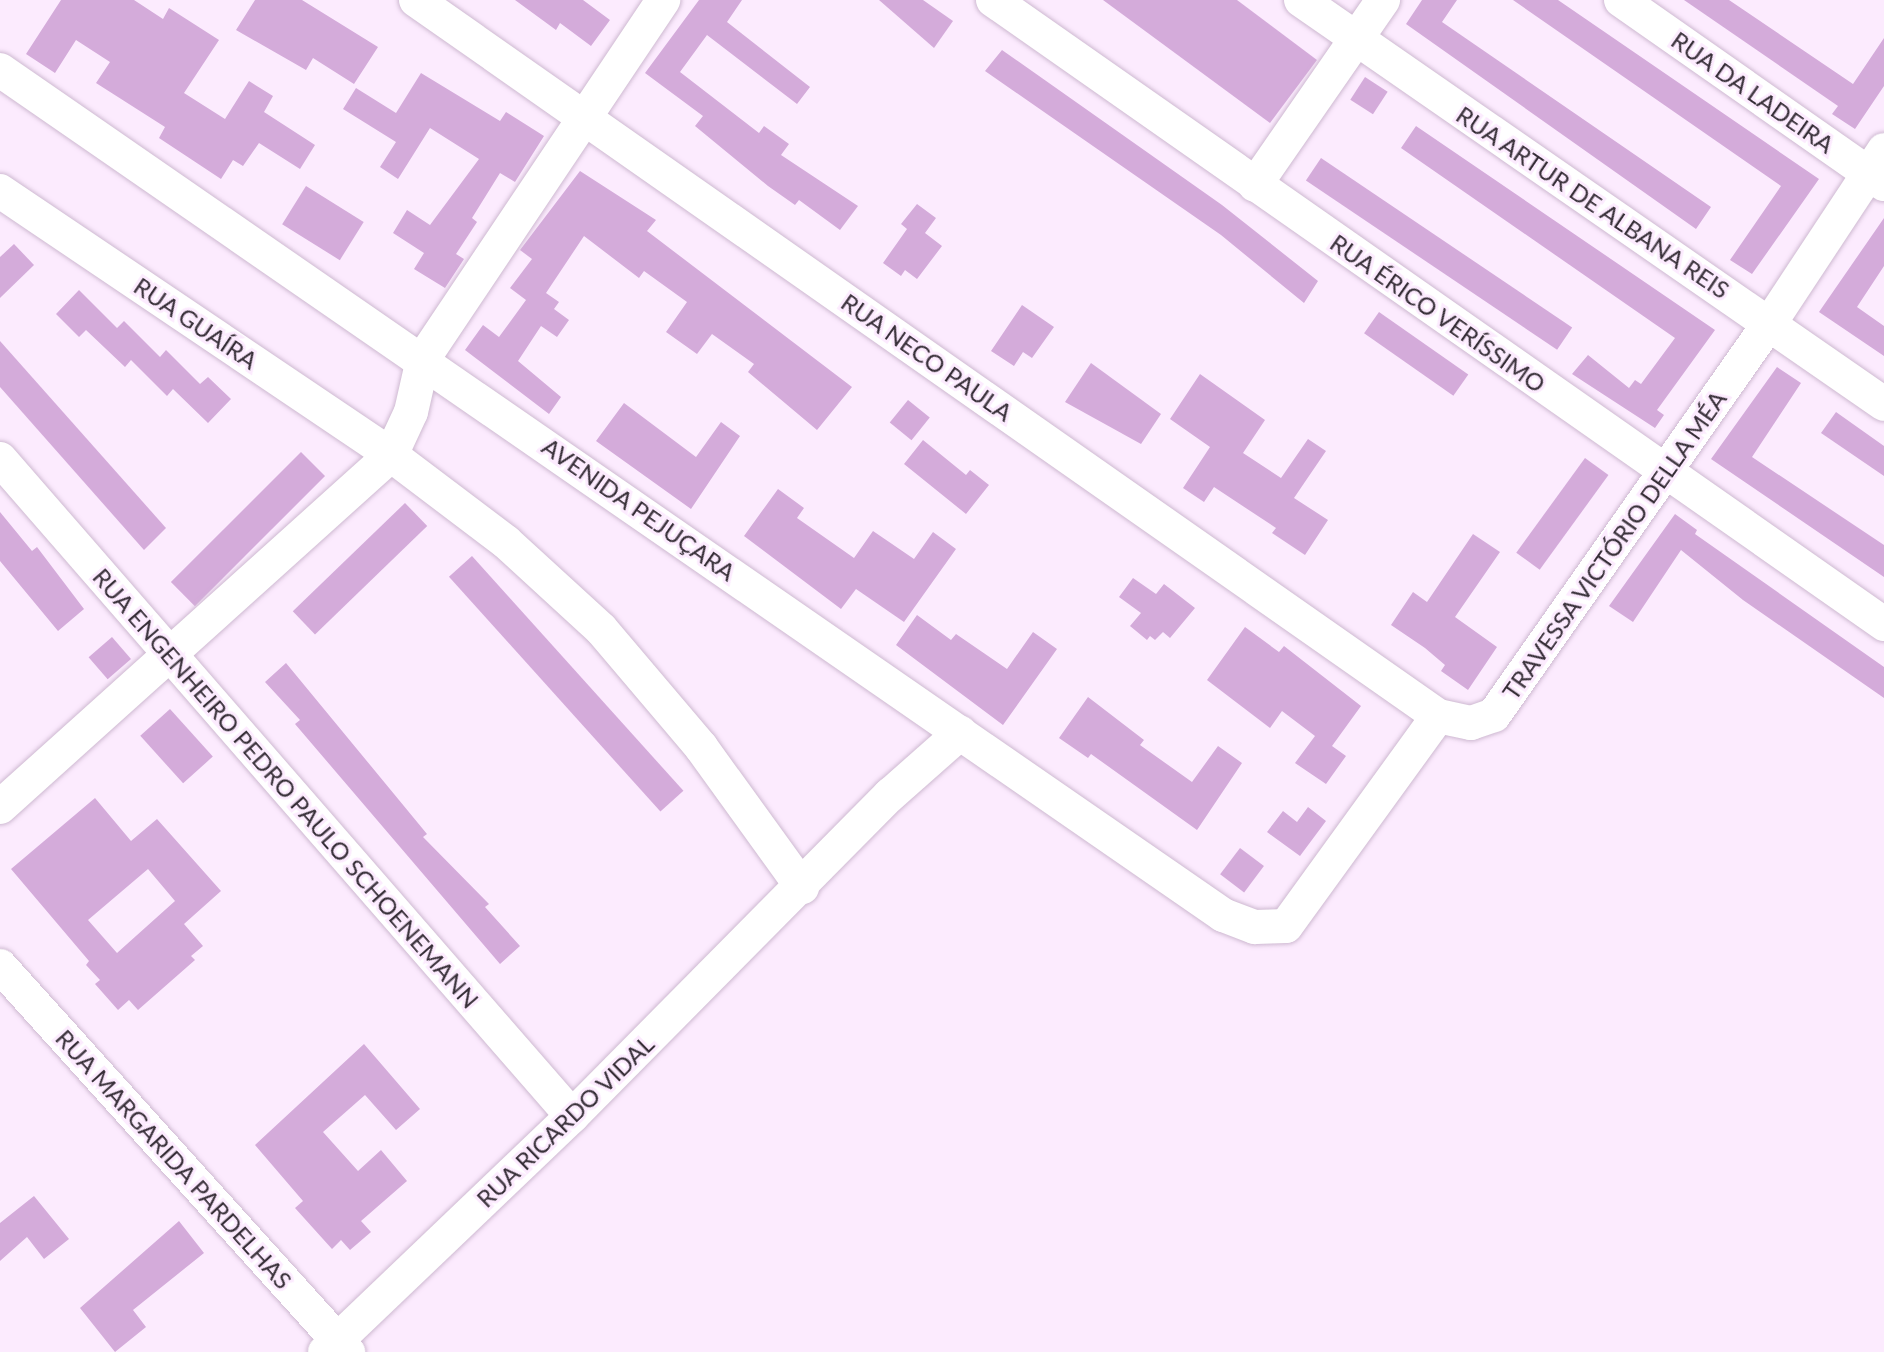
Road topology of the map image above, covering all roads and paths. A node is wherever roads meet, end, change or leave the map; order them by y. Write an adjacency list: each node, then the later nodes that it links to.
1 (416, 0): 9 (street, RUA NECO PAULA)
2 (663, 0): 9 (street)
3 (993, 0): 11 (street, RUA ÉRICO VERÍSSIMO)
4 (1301, 0): 7 (street, RUA ARTUR DE ALBANA REIS)
5 (1383, 0): 7 (street)
6 (1621, 0): 10 (street, RUA DA LADEIRA)
7 (1354, 38): 11 (street); 13 (street, RUA ARTUR DE ALBANA REIS)
8 (0, 70): 14 (street, AVENIDA PEJUÇARA)
9 (583, 114): 14 (street); 21 (street, RUA NECO PAULA)
10 (1879, 169): 13 (street, TRAVESSA VICTÓRIO DELLA MÉA)
11 (1255, 185): 18 (street, RUA ÉRICO VERÍSSIMO)
12 (4, 199): 16 (street, RUA GUAÍRA)
13 (1770, 323): 15 (street, RUA ARTUR DE ALBANA REIS); 18 (street, TRAVESSA VICTÓRIO DELLA MÉA)
14 (423, 359): 16 (street); 22 (street, AVENIDA PEJUÇARA)
15 (1884, 404)
16 (391, 455): 20 (street); 24 (street, RUA GUAÍRA)
17 (0, 459): 20 (street, RUA ENGENHEIRO PEDRO PAULO SCHOENEMANN)
18 (1666, 473): 19 (street, RUA ÉRICO VERÍSSIMO); 21 (street, TRAVESSA VICTÓRIO DELLA MÉA)
19 (1884, 624)
20 (170, 655): 23 (street); 26 (street, RUA ENGENHEIRO PEDRO PAULO SCHOENEMANN)
21 (1438, 716): 22 (street, AVENIDA PEJUÇARA)
22 (960, 733): 24 (street, RUA RICARDO VIDAL)
23 (0, 807)
24 (802, 887): 26 (street, RUA RICARDO VIDAL)
25 (0, 966): 27 (street, RUA MARGARIDA PARDELHAS)
26 (572, 1116): 27 (street, RUA RICARDO VIDAL)
27 (337, 1348)

